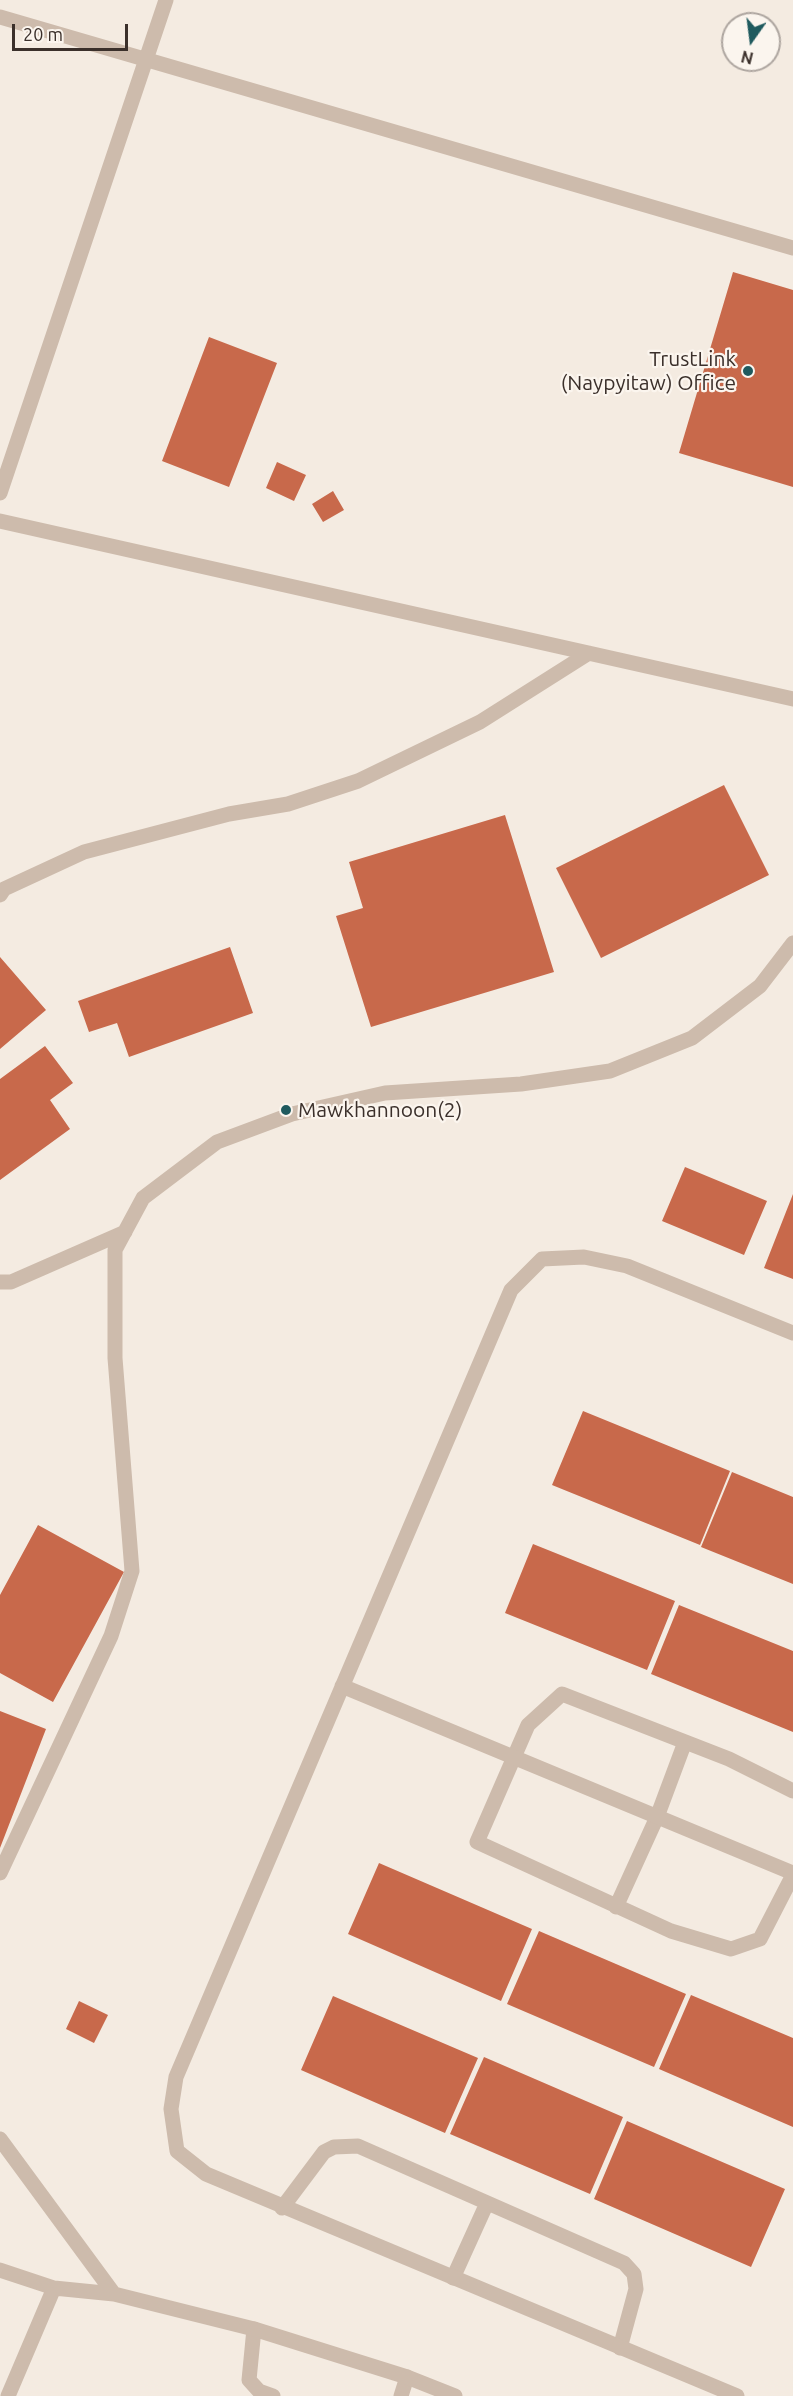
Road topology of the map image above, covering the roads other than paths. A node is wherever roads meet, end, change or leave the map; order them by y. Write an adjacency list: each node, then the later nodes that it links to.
1 (166, 0): 3 (street)
2 (0, 17): 3 (street)
3 (147, 58): 4 (street); 5 (street)
4 (793, 248)
5 (0, 493)
6 (0, 521): 7 (street)
7 (589, 653): 8 (street); 9 (street)
8 (793, 699)
9 (0, 895)
10 (793, 943): 11 (street)
11 (125, 1233): 12 (street); 19 (street)
12 (0, 1282)
13 (793, 1333): 14 (street)
14 (342, 1686): 16 (street); 24 (street)
15 (685, 1742): 16 (street); 17 (street); 18 (street)
16 (515, 1758): 18 (street); 21 (street)
17 (793, 1791)
18 (657, 1817): 20 (street); 21 (street)
19 (0, 1873)
20 (793, 1874): 21 (street)
21 (616, 1907)
22 (0, 2139): 28 (street)
23 (487, 2203): 24 (street); 26 (street); 30 (street)
24 (282, 2208): 26 (street)
25 (0, 2270): 27 (street)
26 (453, 2278): 30 (street)
27 (54, 2288): 28 (street); 32 (street)
28 (114, 2294): 29 (street)
29 (254, 2329): 31 (street); 33 (street)
30 (620, 2348): 36 (street)
31 (407, 2377): 34 (street); 35 (street)
32 (8, 2396)
33 (273, 2396)
34 (401, 2396)
35 (455, 2396)
36 (736, 2396)

